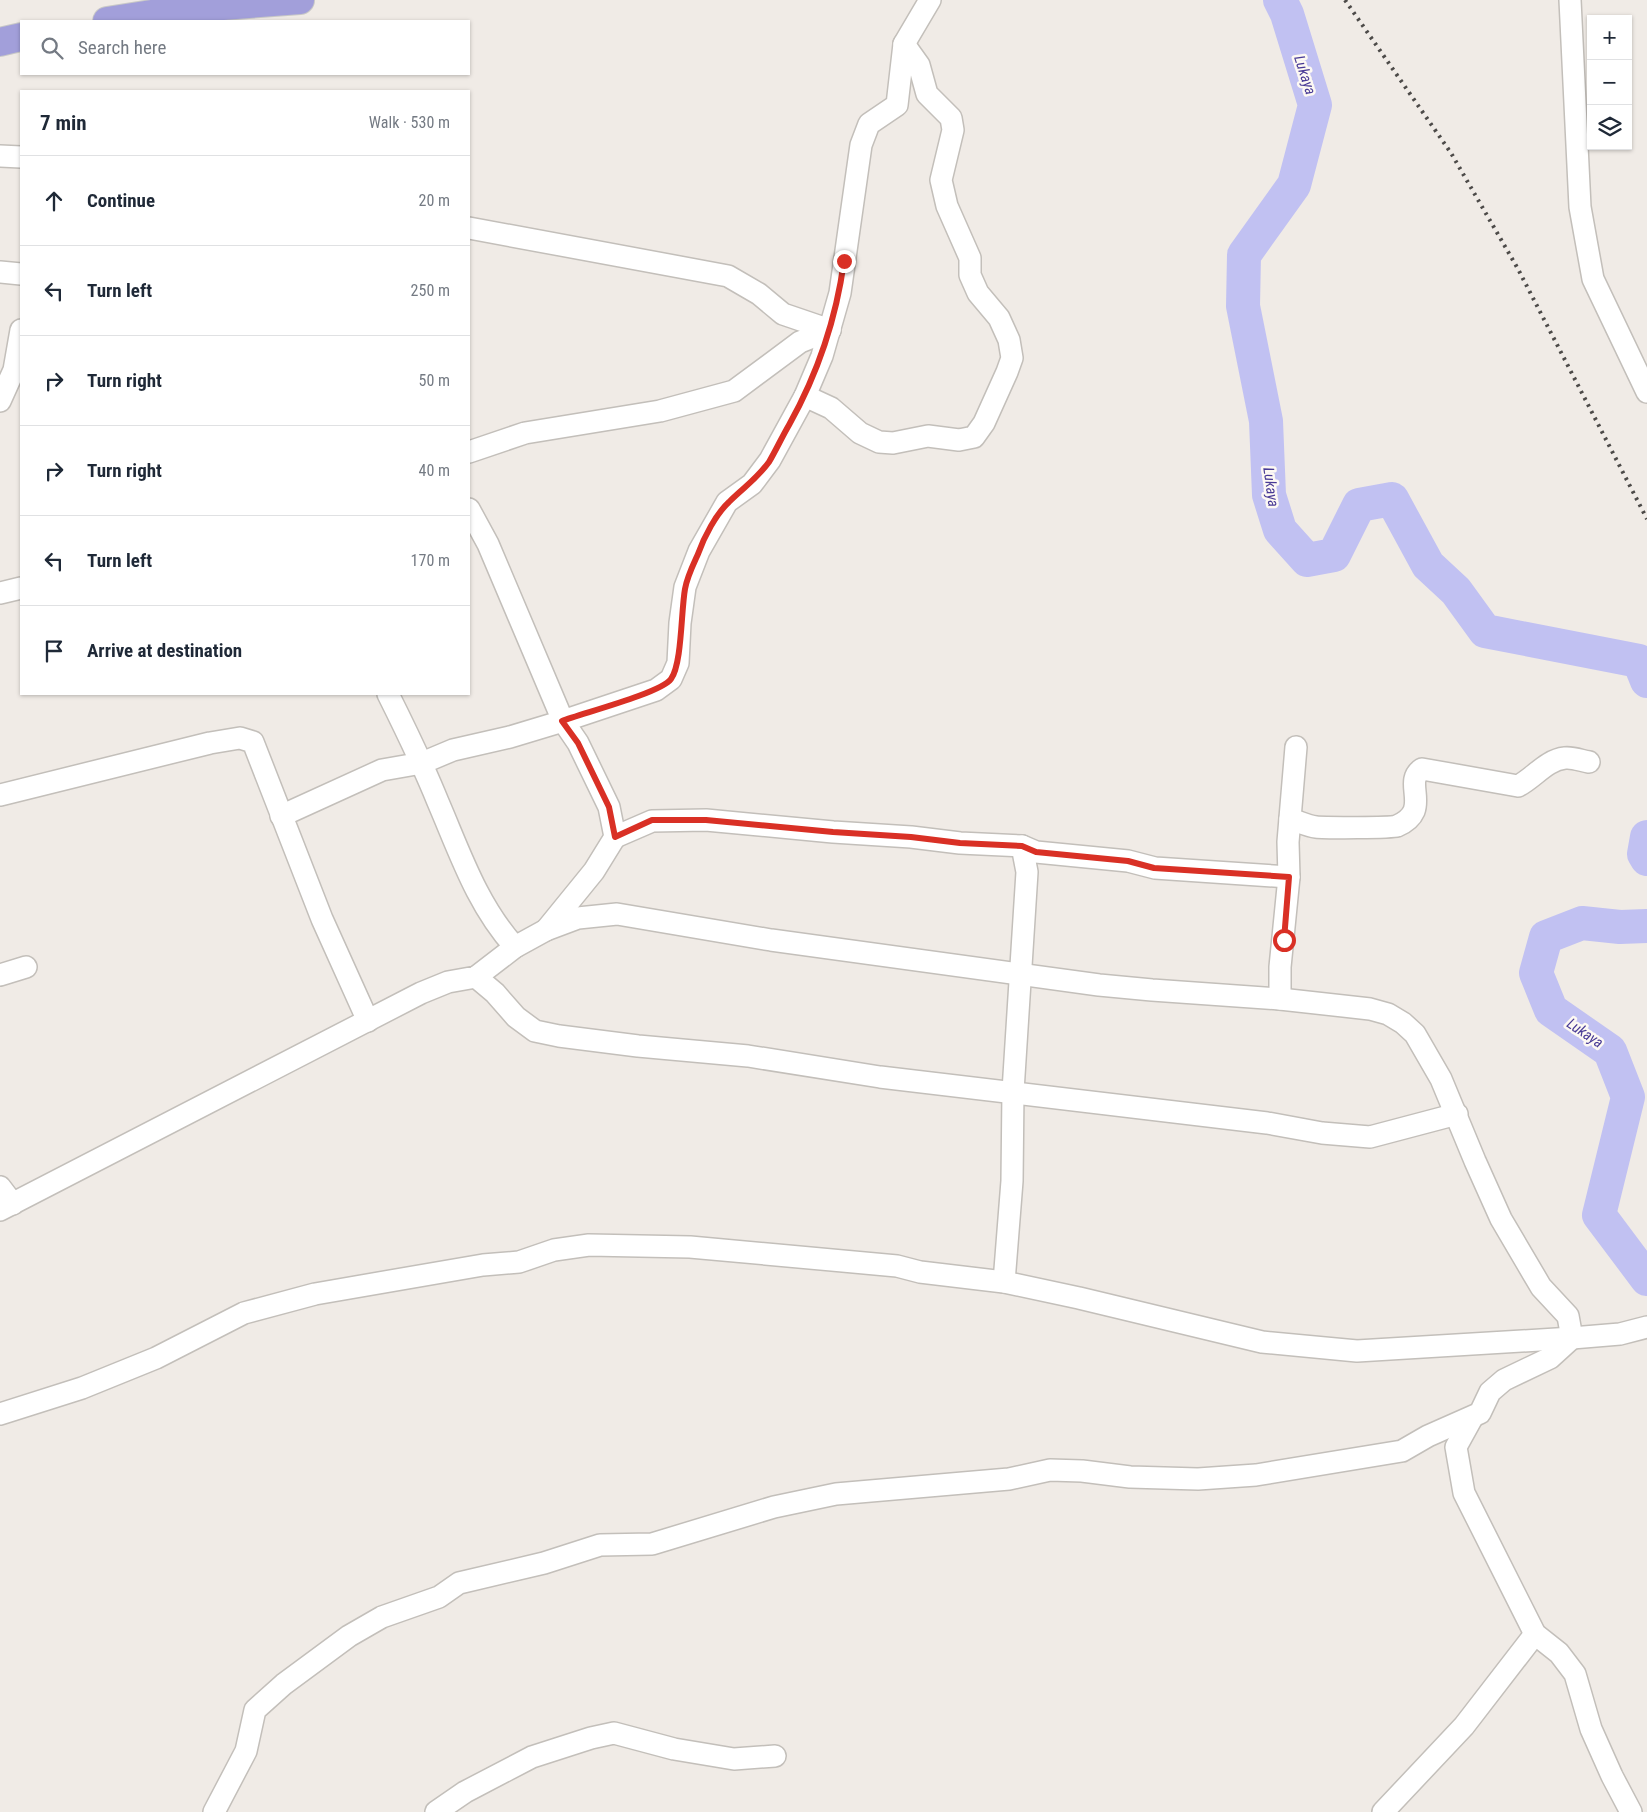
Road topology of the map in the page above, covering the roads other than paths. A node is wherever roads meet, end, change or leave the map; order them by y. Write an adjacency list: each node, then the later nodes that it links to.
1 (300, 0): 4 (highway)
2 (930, 0): 7 (street)
3 (1570, 0): 15 (street)
4 (113, 20)
5 (20, 36): 6 (highway)
6 (0, 42)
7 (904, 44): 13 (street); 16 (street)
8 (0, 156): 9 (street)
9 (20, 157)
10 (470, 228): 13 (street)
11 (0, 272): 12 (street)
12 (20, 274)
13 (830, 330): 16 (street); 18 (street)
14 (20, 336): 17 (street)
15 (1647, 392)
16 (805, 396): 23 (street)
17 (0, 401)
18 (470, 452)
19 (470, 511): 23 (street)
20 (20, 588): 21 (street)
21 (0, 593)
22 (388, 695): 26 (street)
23 (562, 721): 26 (street); 30 (street)
24 (1296, 747): 29 (street)
25 (1589, 762): 29 (street)
26 (422, 763): 28 (street); 34 (street)
27 (0, 795): 28 (street)
28 (281, 816): 40 (street)
29 (1290, 819): 32 (street)
30 (615, 837): 31 (street); 33 (street)
31 (1022, 846): 32 (street); 36 (street)
32 (1289, 877): 39 (street)
33 (546, 930): 34 (street); 36 (street)
34 (515, 947): 38 (street)
35 (26, 967): 37 (street)
36 (1020, 973): 39 (street); 41 (street)
37 (0, 976)
38 (476, 978): 40 (street); 41 (street)
39 (1280, 999): 42 (street)
40 (368, 1021): 43 (street)
41 (1013, 1091): 42 (street); 44 (street)
42 (1458, 1114): 46 (street)
43 (4, 1200)
44 (1004, 1282): 46 (street); 47 (street)
45 (1647, 1327): 46 (street)
46 (1572, 1338): 48 (street)
47 (0, 1414)
48 (1472, 1418): 49 (street); 51 (street)
49 (1535, 1634): 53 (street); 54 (street)
50 (776, 1756): 52 (street)
51 (214, 1812)
52 (436, 1812)
53 (1383, 1812)
54 (1631, 1812)

